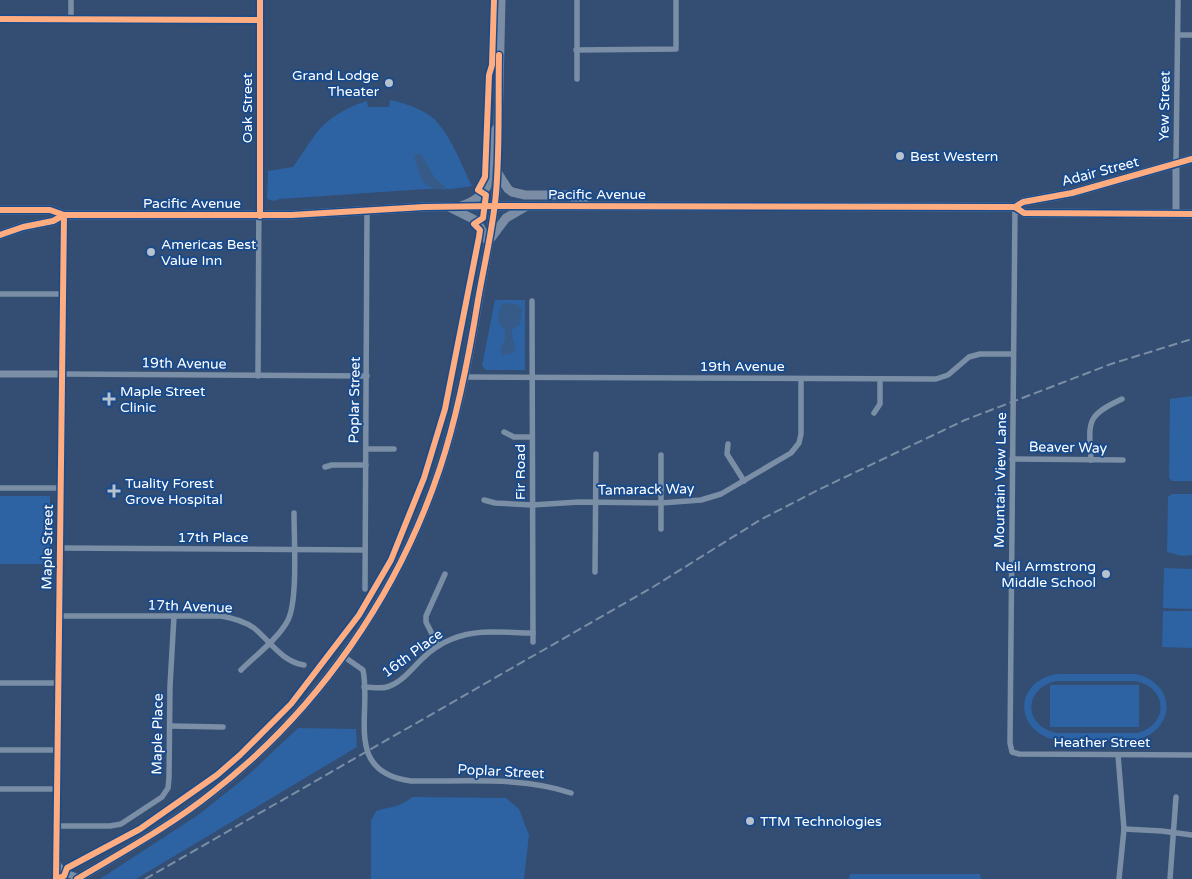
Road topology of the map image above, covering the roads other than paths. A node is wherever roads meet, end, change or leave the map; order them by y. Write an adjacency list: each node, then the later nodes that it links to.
1 (72, 0): 8 (street)
2 (260, 0): 9 (street, Oak Street)
3 (501, 0): 14 (highway)
4 (577, 0): 12 (street)
5 (676, 0): 12 (street)
6 (1178, 0): 10 (street, Yew Street)
7 (0, 19): 8 (street)
8 (72, 19): 9 (street)
9 (260, 20): 29 (street, Oak Street)
10 (1178, 35): 11 (street); 16 (street, Yew Street)
11 (1192, 36)
12 (576, 50): 13 (street)
13 (577, 79)
14 (498, 127): 17 (highway); 18 (highway)
15 (1192, 159): 16 (highway, Adair Street)
16 (1176, 164): 23 (highway, Adair Street); 26 (street, Yew Street)
17 (497, 170): 19 (highway); 21 (highway)
18 (461, 206): 19 (main road, Pacific Avenue); 22 (main road, Pacific Avenue)
19 (494, 206): 20 (highway, Pacific Avenue); 31 (highway)
20 (527, 206): 21 (highway, Pacific Avenue); 31 (highway)
21 (588, 206): 23 (highway, Pacific Avenue)
22 (449, 207): 25 (main road, Pacific Avenue); 31 (highway)
23 (1015, 207): 26 (highway, Pacific Avenue); 35 (street, Mountain View Lane)
24 (0, 210): 27 (main road, Pacific Avenue)
25 (367, 211): 29 (main road, Pacific Avenue); 39 (street, Poplar Street)
26 (1176, 213): 28 (highway, Pacific Avenue)
27 (64, 214): 29 (main road, Pacific Avenue); 30 (main road); 33 (street, Maple Street)
28 (1192, 214)
29 (260, 216): 38 (street, Oak Street)
30 (0, 235)
31 (488, 242): 40 (highway)
32 (0, 294): 33 (street)
33 (63, 294): 37 (street, Maple Street)
34 (532, 301): 41 (street, Fir Road)
35 (1013, 354): 43 (street, 19th Avenue); 53 (street, Mountain View Lane)
36 (0, 374): 37 (street, 19th Avenue)
37 (62, 374): 38 (street, 19th Avenue); 60 (street, Maple Street)
38 (258, 376): 39 (street, 19th Avenue)
39 (367, 376): 49 (street, Poplar Street)
40 (464, 377): 41 (street, 19th Avenue); 79 (highway)
41 (532, 378): 42 (street, 19th Avenue); 47 (street, Fir Road)
42 (802, 379): 43 (street, 19th Avenue); 58 (street, Tamarack Way)
43 (880, 379): 45 (street)
44 (1122, 399): 54 (street)
45 (874, 414)
46 (504, 432): 47 (street)
47 (532, 437): 64 (street, Fir Road)
48 (728, 444): 58 (street)
49 (366, 449): 50 (street); 56 (street, Poplar Street)
50 (394, 449)
51 (596, 454): 62 (street)
52 (661, 455): 63 (street)
53 (1012, 459): 54 (street, Beaver Way); 89 (street, Mountain View Lane)
54 (1091, 460): 55 (street, Beaver Way)
55 (1123, 460)
56 (366, 465): 57 (street); 69 (street, Poplar Street)
57 (326, 467)
58 (744, 481): 63 (street, Tamarack Way)
59 (0, 488): 60 (street)
60 (60, 488): 67 (street, Maple Street)
61 (484, 500): 64 (street, Tamarack Way)
62 (596, 502): 63 (street, Tamarack Way); 64 (street, Tamarack Way); 70 (street)
63 (661, 503): 66 (street)
64 (532, 504): 75 (street, Fir Road)
65 (294, 513): 68 (street)
66 (661, 529)
67 (60, 548): 68 (street, 17th Place); 73 (street, Maple Street)
68 (294, 550): 69 (street, 17th Place); 77 (street)
69 (365, 550): 72 (street, Poplar Street)
70 (595, 572)
71 (444, 574): 78 (street)
72 (365, 589)
73 (58, 616): 74 (street, 17th Avenue); 83 (street, Maple Street)
74 (174, 616): 77 (street, 17th Avenue); 85 (street, Maple Place)
75 (533, 632): 76 (street, Fir Road); 78 (street, 16th Place)
76 (533, 642)
77 (268, 643): 80 (street, 17th Avenue); 81 (street)
78 (438, 646): 84 (street, 16th Place)
79 (343, 656): 84 (street, Poplar Street); 101 (highway)
80 (304, 665)
81 (240, 670)
82 (0, 683): 83 (street)
83 (58, 683): 88 (street, Maple Street)
84 (364, 688): 94 (street, Poplar Street)
85 (170, 726): 86 (street); 96 (street, Maple Place)
86 (223, 727)
87 (0, 750): 88 (street)
88 (56, 750): 93 (street, Maple Street)
89 (1012, 752): 90 (street, Heather Street)
90 (1118, 755): 91 (street, Heather Street); 97 (street)
91 (1192, 755)
92 (0, 789): 93 (street)
93 (56, 789): 96 (street, Maple Street)
94 (571, 792)
95 (1176, 797): 98 (street)
96 (56, 826): 100 (street, Maple Street)
97 (1124, 829): 98 (street); 103 (street)
98 (1174, 833): 99 (street); 104 (street)
99 (1192, 836)
100 (56, 862): 101 (street); 102 (street, Maple Street)
101 (78, 878)
102 (56, 879)
103 (1119, 879)
104 (1170, 879)

